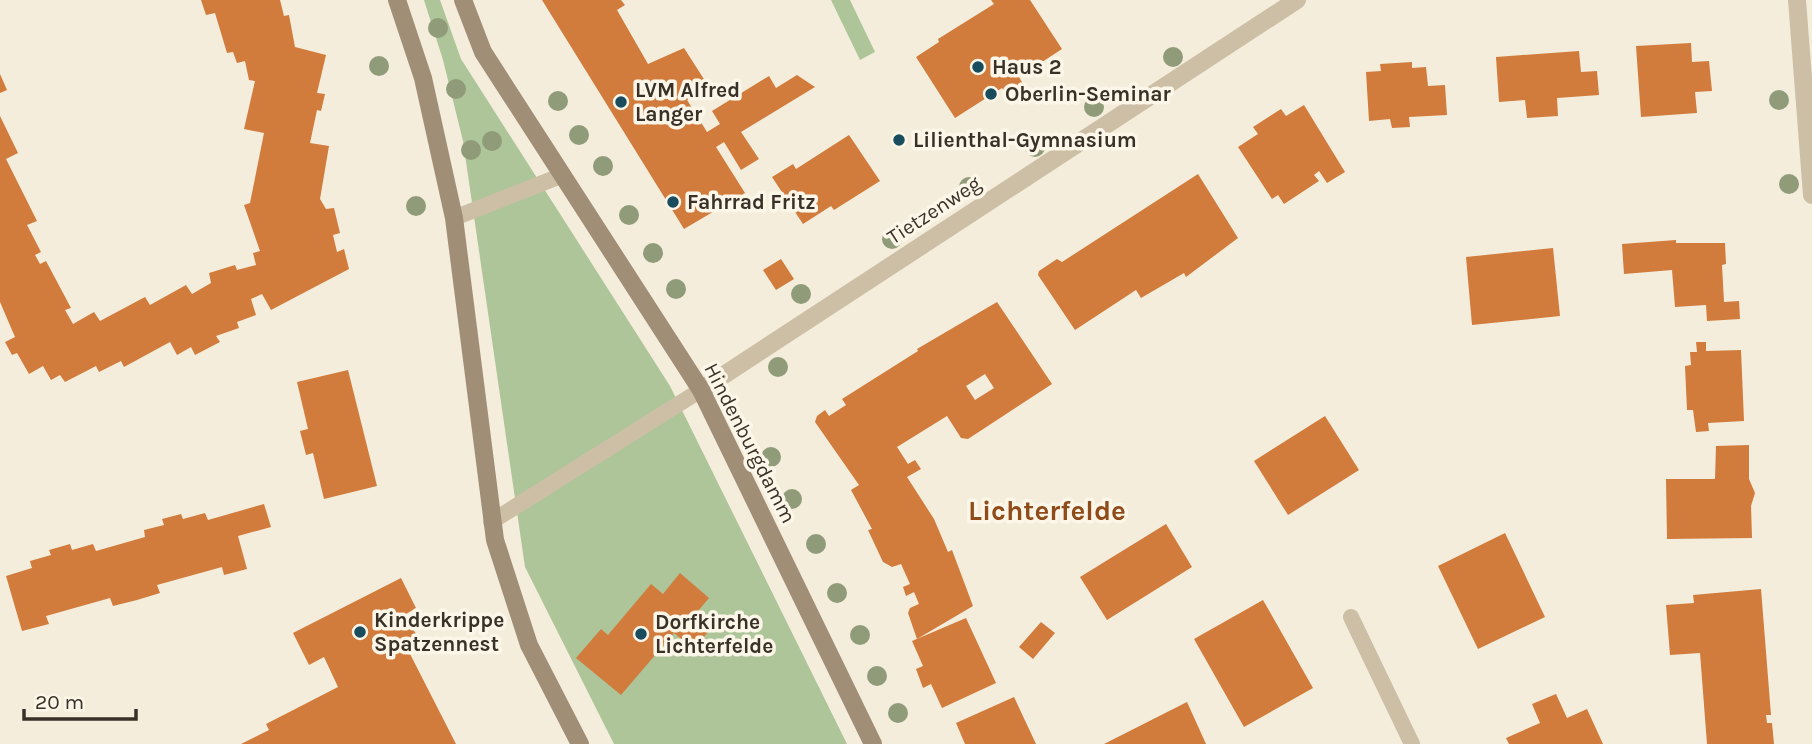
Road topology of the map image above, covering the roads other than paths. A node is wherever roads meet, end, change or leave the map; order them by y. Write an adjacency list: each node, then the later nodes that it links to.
1 (397, 0): 7 (main road)
2 (463, 0): 5 (main road, Hindenburgdamm)
3 (1297, 0): 8 (street, Tietzenweg)
4 (1797, 0): 6 (street)
5 (563, 175): 7 (lane); 8 (main road, Hindenburgdamm)
6 (1812, 195)
7 (454, 218): 9 (main road)
8 (701, 390): 9 (lane); 12 (main road, Hindenburgdamm)
9 (491, 522): 11 (main road)
10 (1351, 617): 13 (lane)
11 (580, 744)
12 (873, 744)
13 (1412, 744)

